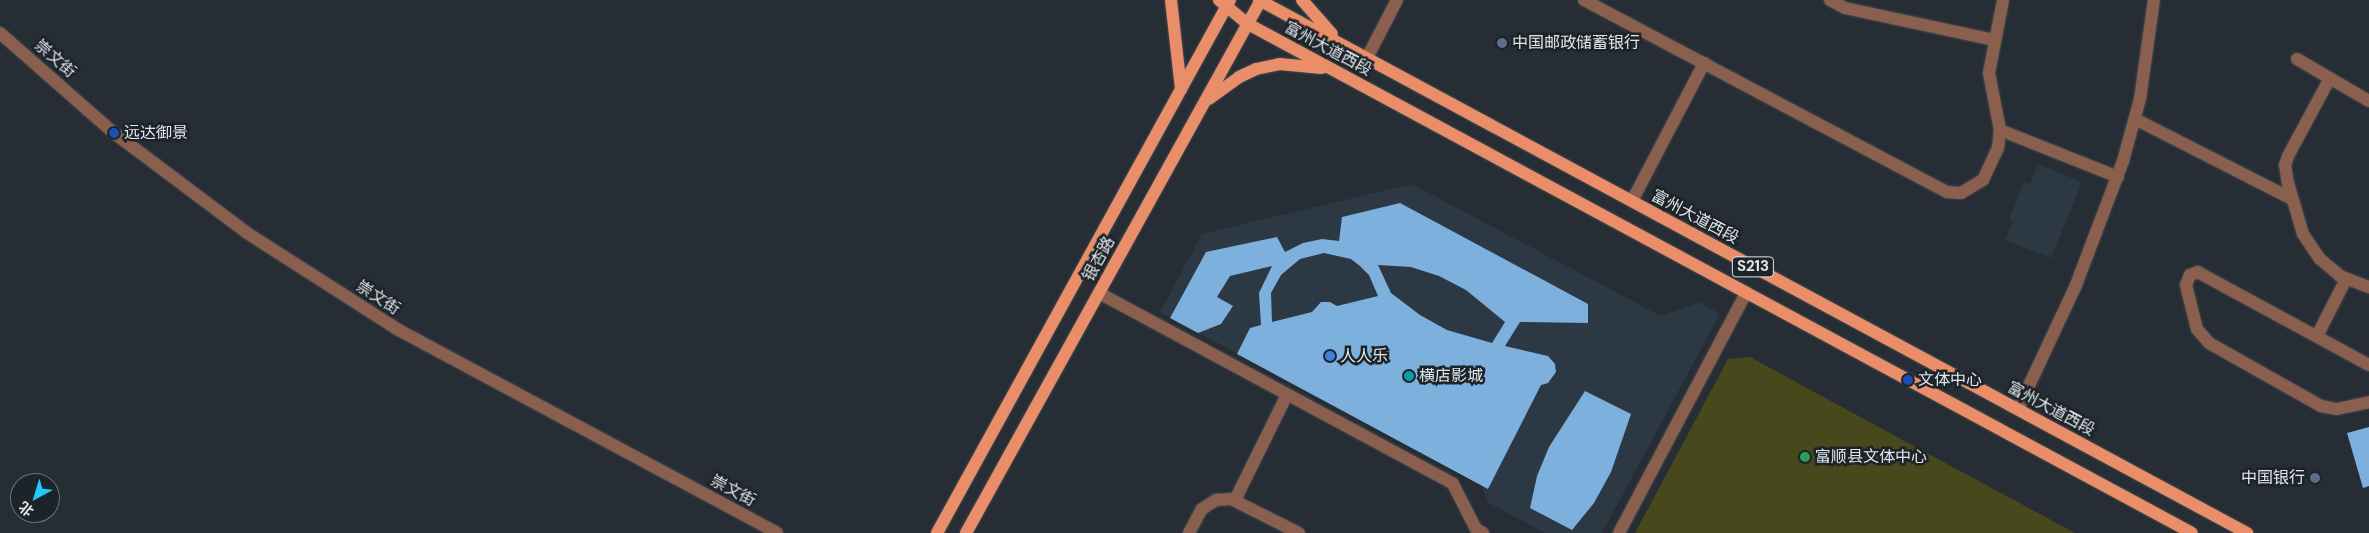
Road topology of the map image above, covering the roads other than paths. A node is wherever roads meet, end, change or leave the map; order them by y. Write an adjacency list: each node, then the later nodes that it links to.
1 (1171, 0): 19 (main road)
2 (1260, 0): 10 (main road, 银杏路); 13 (main road, 富州大道西段 / S213)
3 (1302, 0): 13 (main road)
4 (1397, 0): 14 (street)
5 (1584, 0): 16 (street)
6 (1830, 0): 12 (street)
7 (2003, 0): 12 (street)
8 (2154, 0): 22 (street)
9 (1225, 2): 10 (main road, 富州大道西段 / S213); 19 (main road, 银杏路)
10 (1248, 24): 17 (main road, 富州大道西段 / S213); 21 (main road, 银杏路)
11 (0, 33): 37 (street, 崇文街)
12 (1994, 40): 23 (street)
13 (1342, 45): 14 (main road, 富州大道西段 / S213)
14 (1367, 58): 26 (main road, 富州大道西段 / S213)
15 (2297, 59): 18 (street)
16 (1704, 63): 23 (street); 26 (street)
17 (1332, 70): 21 (main road); 29 (main road, 富州大道西段 / S213)
18 (2329, 80): 20 (street); 25 (street)
19 (1181, 89): 38 (main road, 银杏路)
20 (2369, 101)
21 (1204, 104): 30 (main road, 银杏路)
22 (2135, 119): 24 (street); 25 (street)
23 (2000, 130): 24 (street)
24 (2118, 177): 35 (street)
25 (2292, 199): 27 (street)
26 (1632, 201): 35 (main road, 富州大道西段 / S213)
27 (2346, 279): 28 (street); 31 (street)
28 (2369, 287)
29 (1746, 292): 43 (street); 44 (main road, 富州大道西段 / S213)
30 (1099, 293): 33 (street); 39 (main road, 银杏路)
31 (2317, 336): 32 (street); 34 (street)
32 (2369, 365)
33 (1287, 395): 36 (street); 42 (street)
34 (2369, 402)
35 (2018, 409): 45 (main road, 富州大道西段 / S213)
36 (1235, 500): 40 (street); 41 (street)
37 (777, 533)
38 (937, 533)
39 (966, 533)
40 (1189, 533)
41 (1298, 533)
42 (1483, 533)
43 (1619, 533)
44 (2192, 533)
45 (2247, 533)

